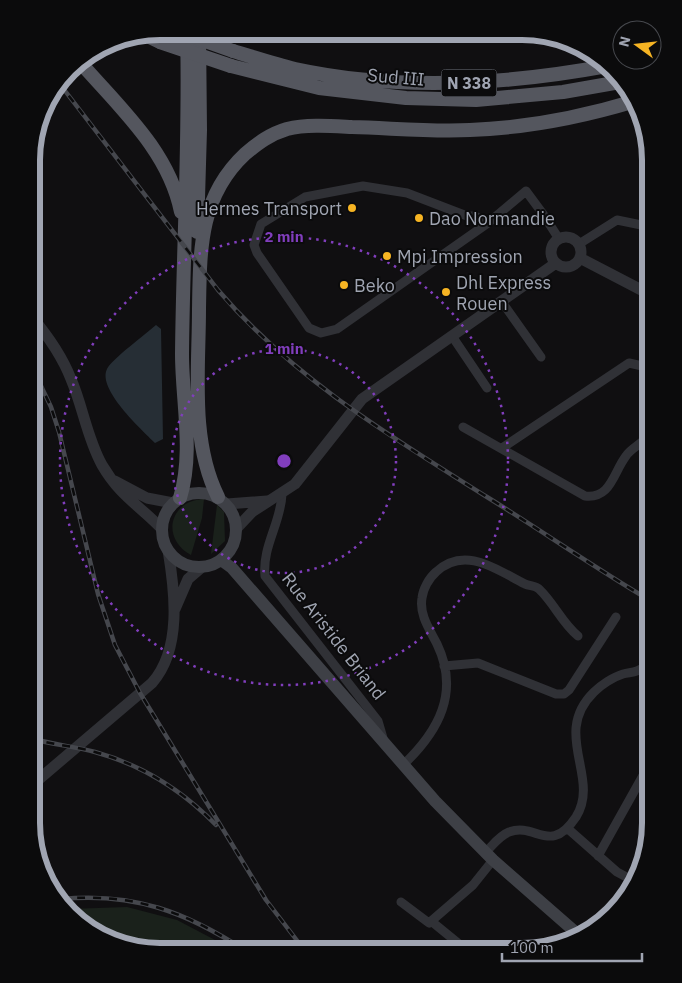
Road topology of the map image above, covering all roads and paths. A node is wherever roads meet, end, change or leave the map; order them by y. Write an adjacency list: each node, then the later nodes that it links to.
1 (156, 40): 7 (highway, Sud III / N 338, bridge)
2 (187, 40): 14 (highway)
3 (199, 40): 16 (highway)
4 (202, 40): 6 (highway, Sud III / N 338, bridge)
5 (84, 67): 14 (highway)
6 (598, 68)
7 (614, 83)
8 (627, 103): 16 (highway)
9 (488, 223): 9 (street); 11 (street)
10 (642, 225): 12 (street)
11 (559, 239): 12 (street); 15 (street)
12 (579, 244): 13 (street)
13 (580, 258): 15 (street); 17 (street)
14 (185, 260): 29 (highway)
15 (556, 263): 18 (street)
16 (199, 277): 31 (highway)
17 (642, 290)
18 (502, 302): 20 (street); 21 (street)
19 (40, 328): 27 (street)
20 (452, 336): 23 (street); 28 (street)
21 (541, 357)
22 (642, 366): 26 (street)
23 (487, 388)
24 (463, 426): 26 (street)
25 (642, 443): 26 (street)
26 (502, 448)
27 (110, 477): 29 (street); 32 (street)
28 (282, 494): 30 (street); 42 (street, Rue Aristide Briand)
29 (176, 500): 31 (main road); 32 (main road)
30 (269, 500): 31 (street); 33 (street)
31 (222, 501): 33 (main road)
32 (162, 529): 34 (main road)
33 (236, 529): 35 (main road)
34 (168, 550): 36 (main road); 37 (street)
35 (221, 560): 36 (main road); 42 (main road, Rue Aristide Briand)
36 (202, 567): 37 (street)
37 (173, 616): 45 (street)
38 (616, 616): 40 (street)
39 (578, 636): 40 (street)
40 (444, 666): 43 (street)
41 (642, 669): 46 (street)
42 (384, 742): 43 (main road, Rue Aristide Briand)
43 (403, 765): 47 (main road, Rue Aristide Briand)
44 (642, 777): 48 (street)
45 (40, 778)
46 (567, 828): 47 (street); 48 (street)
47 (490, 856): 51 (street); 52 (main road, Rue Aristide Briand)
48 (598, 856): 49 (street)
49 (629, 878)
50 (401, 902): 51 (street)
51 (431, 922): 53 (street)
52 (574, 931)
53 (458, 943)

